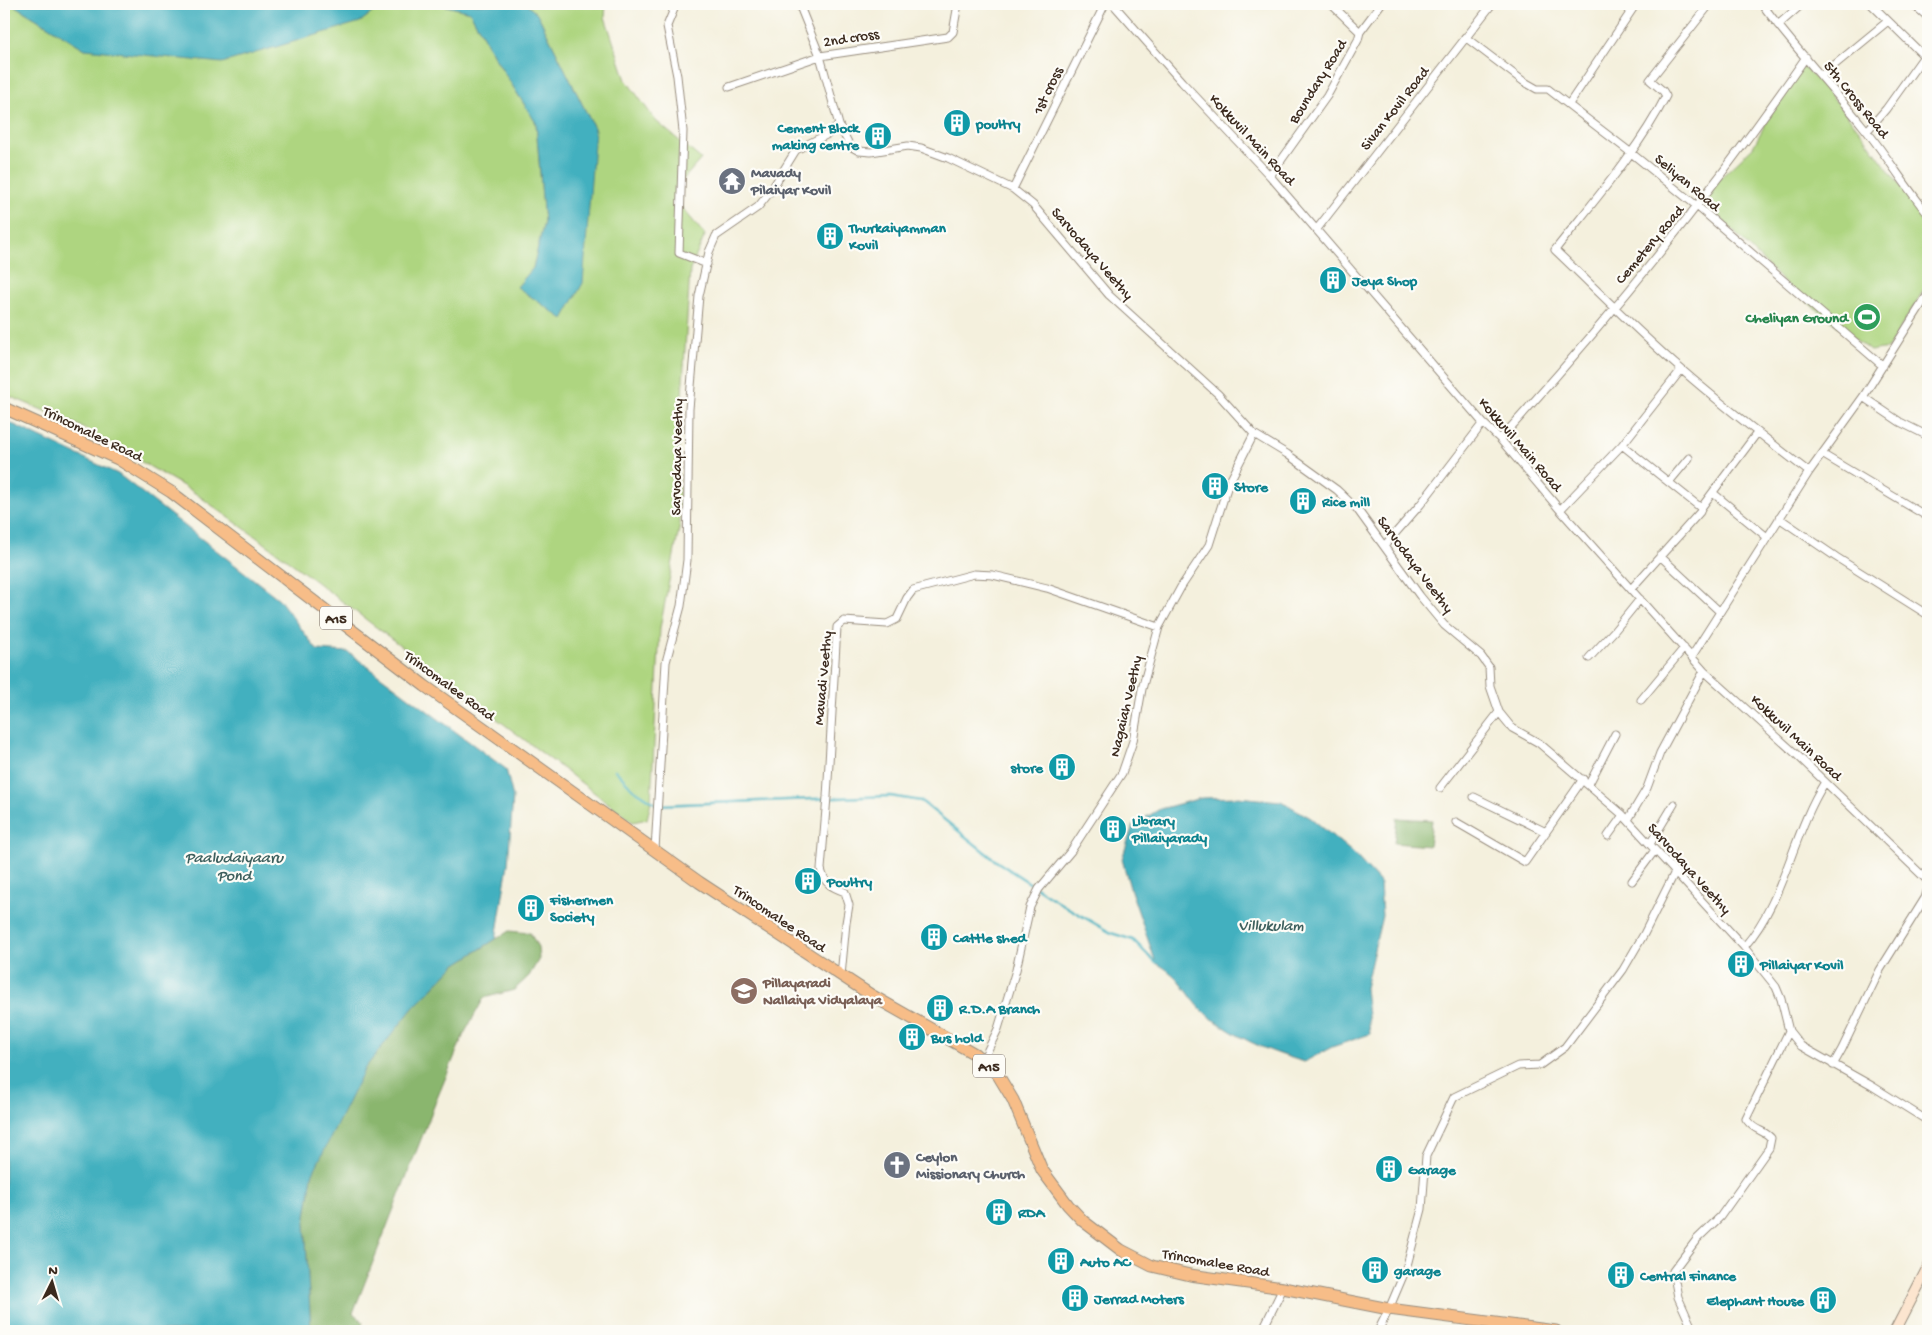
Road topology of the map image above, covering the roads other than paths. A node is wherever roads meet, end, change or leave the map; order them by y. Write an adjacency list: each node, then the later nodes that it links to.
1 (672, 4): 34 (street)
2 (799, 4): 20 (street, Sarvodaya Veethy)
3 (958, 4): 20 (street, 2nd cross)
4 (1105, 4): 30 (street, 1st cross)
5 (1113, 4): 29 (street, Kokkuvil Main Road)
6 (1331, 4): 18 (street, Boundary Road)
7 (1381, 4): 18 (street)
8 (1492, 4): 19 (street, Sivan Kovil Road)
9 (1636, 4): 25 (street)
10 (1710, 4): 28 (street)
11 (1762, 4): 17 (street, 5th Cross Road)
12 (1802, 4): 17 (street)
13 (1871, 4): 16 (street)
14 (1914, 4): 15 (street)
15 (1928, 17)
16 (1888, 21): 22 (street); 23 (street)
17 (1778, 25): 21 (street, 5th Cross Road)
18 (1360, 32): 29 (street, Boundary Road)
19 (1465, 37): 25 (street, Seliyan Road); 33 (street, Sivan Kovil Road)
20 (820, 56): 24 (street, 2nd cross); 26 (street, Sarvodaya Veethy)
21 (1806, 57): 23 (street, 5th Cross Road); 31 (street, Cemetery Road)
22 (1926, 58): 27 (street)
23 (1821, 76): 27 (street, 5th Cross Road)
24 (729, 88)
25 (1569, 104): 28 (street, Seliyan Road)
26 (839, 125): 30 (street, Sarvodaya Veethy); 34 (street, Sarvodaya Veethy)
27 (1867, 131): 32 (street, 5th Cross Road)
28 (1630, 152): 31 (street, Seliyan Road); 36 (street)
29 (1270, 176): 33 (street, Kokkuvil Main Road)
30 (1013, 189): 43 (street, Sarvodaya Veethy)
31 (1698, 207): 36 (street, Cemetery Road); 37 (street, Seliyan Road)
32 (1928, 214)
33 (1317, 229): 41 (street, Kokkuvil Main Road)
34 (707, 264): 82 (street, Sarvodaya Veethy)
35 (1928, 294): 37 (street)
36 (1614, 308): 38 (street); 45 (street, Cemetery Road)
37 (1882, 366): 39 (street)
38 (1682, 370): 42 (street); 46 (street)
39 (1863, 396): 44 (street); 47 (street)
40 (4, 408): 82 (highway, Trincomalee Road / A15)
41 (1484, 423): 45 (street, Kokkuvil Main Road); 57 (street)
42 (1757, 433): 49 (street); 51 (street)
43 (1254, 434): 57 (street, Sarvodaya Veethy); 63 (street, Nagaiah Veethy)
44 (1928, 436)
45 (1500, 439): 53 (street, Kokkuvil Main Road)
46 (1622, 445): 50 (street); 53 (street)
47 (1822, 454): 49 (street); 54 (street)
48 (1689, 458): 50 (street)
49 (1809, 472): 55 (street)
50 (1669, 482): 52 (street)
51 (1713, 494): 52 (street); 56 (street)
52 (1701, 508): 58 (street)
53 (1560, 510): 59 (street, Kokkuvil Main Road)
54 (1928, 517)
55 (1779, 518): 56 (street); 62 (street)
56 (1767, 537): 61 (street)
57 (1385, 545): 69 (street, Sarvodaya Veethy)
58 (1660, 556): 59 (street); 61 (street)
59 (1631, 590): 60 (street, Kokkuvil Main Road)
60 (1640, 599): 64 (street, Kokkuvil Main Road); 66 (street)
61 (1719, 611): 65 (street)
62 (1928, 615)
63 (1159, 627): 88 (street, Mavadi Veethy); 90 (street, Nagaiah Veethy)
64 (1684, 648): 65 (street, Kokkuvil Main Road); 68 (street)
65 (1692, 656): 67 (street, Kokkuvil Main Road)
66 (1589, 658)
67 (1704, 671): 72 (street, Kokkuvil Main Road); 77 (street)
68 (1641, 700)
69 (1498, 712): 71 (street, Sarvodaya Veethy); 74 (street)
70 (1615, 734): 73 (street)
71 (1582, 779): 73 (street, Sarvodaya Veethy); 79 (street)
72 (1825, 782): 85 (street, Kokkuvil Main Road); 87 (street)
73 (1589, 784): 77 (street, Sarvodaya Veethy)
74 (1440, 788)
75 (1474, 797): 79 (street)
76 (1674, 804): 81 (street)
77 (1626, 818): 80 (street); 81 (street, Sarvodaya Veethy)
78 (1456, 822): 79 (street)
79 (1546, 832)
80 (1608, 836)
81 (1653, 847): 83 (street, Sarvodaya Veethy); 84 (street)
82 (655, 850): 88 (highway, Trincomalee Road / A15)
83 (1676, 872): 87 (street, Sarvodaya Veethy); 95 (street)
84 (1632, 881)
85 (1928, 882)
86 (1928, 888): 91 (street)
87 (1744, 947): 89 (street, Sarvodaya Veethy)
88 (841, 976): 90 (highway, Trincomalee Road / A15)
89 (1789, 1031): 91 (street, Sarvodaya Veethy); 99 (street)
90 (983, 1060): 94 (highway, Trincomalee Road / A15)
91 (1833, 1064): 92 (street, Sarvodaya Veethy)
92 (1928, 1121)
93 (1928, 1267): 100 (main road)
94 (1283, 1288): 95 (highway, Trincomalee Road / A15); 96 (street)
95 (1389, 1309): 97 (street); 98 (highway, Trincomalee Road / A15)
96 (1262, 1331)
97 (1378, 1331)
98 (1556, 1331)
99 (1689, 1331)
100 (1895, 1331)

